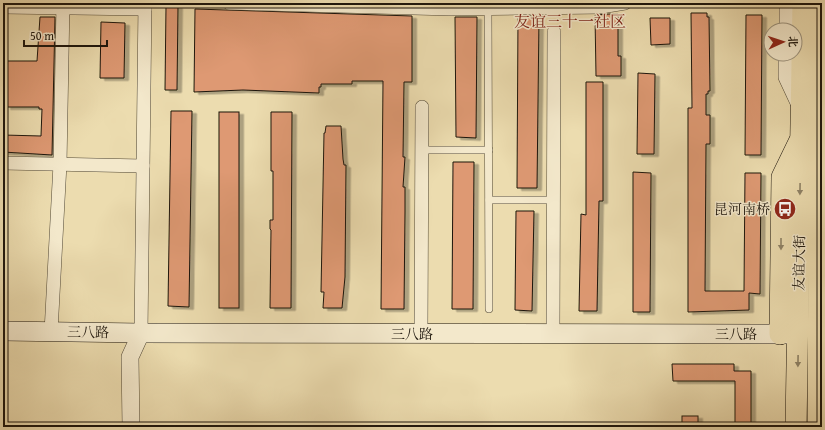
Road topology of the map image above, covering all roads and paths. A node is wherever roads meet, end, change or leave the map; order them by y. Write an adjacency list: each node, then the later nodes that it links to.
1 (229, 3): 8 (street)
2 (625, 3): 9 (street)
3 (788, 3): 12 (street)
4 (803, 3): 17 (main road, 友谊大街)
5 (820, 3): 15 (main road, 友谊大街)
6 (63, 6): 7 (street); 10 (street); 21 (street)
7 (145, 6): 22 (street)
8 (451, 6): 11 (street)
9 (515, 6): 11 (street)
10 (3, 8)
11 (488, 8): 19 (lane)
12 (788, 22)
13 (554, 32): 24 (street)
14 (787, 62): 17 (street)
15 (822, 86): 32 (main road, 友谊大街)
16 (422, 106): 18 (street)
17 (801, 108): 31 (main road, 友谊大街, one-way to 31)
18 (422, 150): 19 (lane); 29 (street)
19 (489, 150): 23 (lane)
20 (3, 163): 21 (street)
21 (60, 164): 22 (street); 27 (street)
22 (143, 166): 28 (street)
23 (489, 200): 24 (lane); 25 (lane)
24 (553, 200): 30 (street)
25 (489, 309)
26 (3, 331): 27 (main road, 三八路)
27 (51, 332): 28 (main road, 三八路)
28 (141, 333): 29 (main road, 三八路); 33 (street)
29 (421, 334): 30 (main road, 三八路)
30 (553, 334): 31 (main road, 三八路)
31 (789, 334): 32 (main road, 三八路); 34 (main road, 友谊大街, one-way to 34)
32 (820, 334): 35 (main road, 友谊大街)
33 (131, 427)
34 (796, 427)
35 (818, 427)

